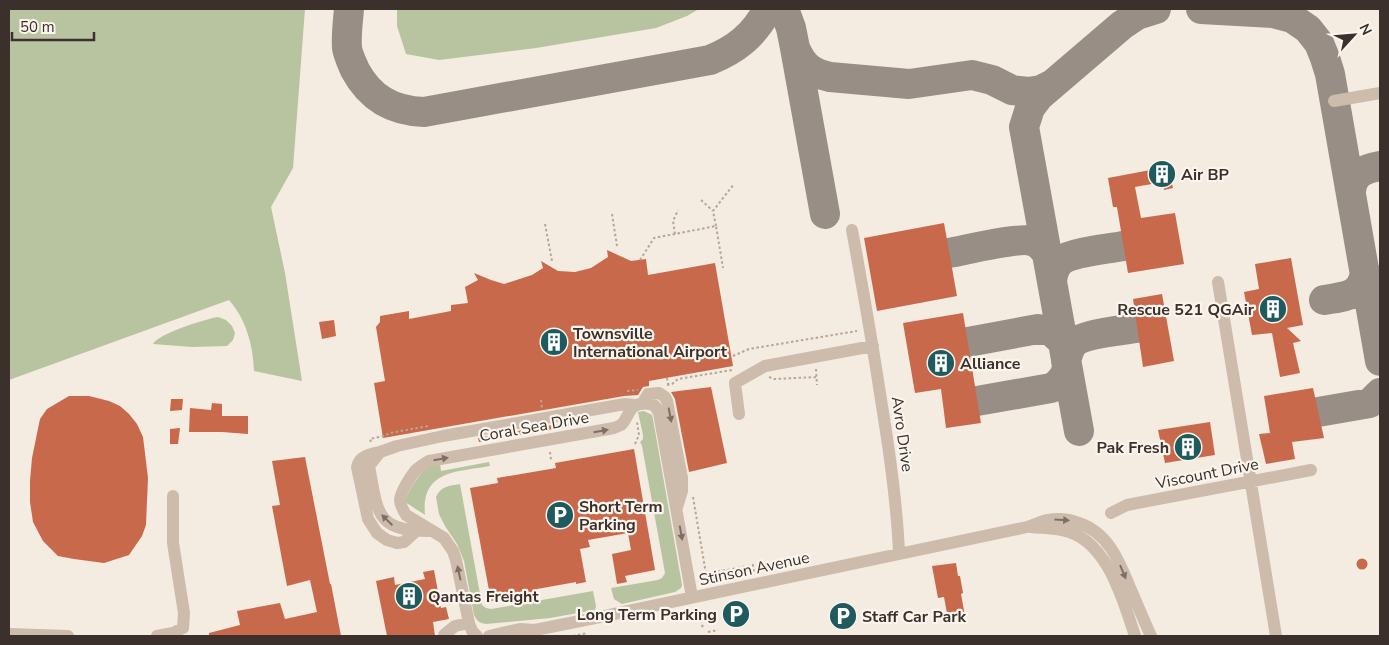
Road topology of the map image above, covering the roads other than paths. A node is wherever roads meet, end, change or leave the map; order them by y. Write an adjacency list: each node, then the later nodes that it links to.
1 (1380, 93): 2 (street)
2 (1334, 100)
3 (852, 230): 5 (street, Avro Drive)
4 (1218, 282): 9 (street)
5 (873, 346): 7 (street); 14 (street, Avro Drive)
6 (638, 404): 13 (street, Coral Sea Drive, one-way to 6); 13 (street, one-way to 6); 15 (street, one-way to 15)
7 (739, 414)
8 (1311, 470): 9 (street, Viscount Drive)
9 (1250, 480): 11 (street, Viscount Drive); 26 (street)
10 (173, 496): 20 (street)
11 (1111, 513)
12 (1026, 527): 14 (street, Stinson Avenue); 24 (street); 25 (street, one-way to 25)
13 (432, 531): 16 (street, Coral Sea Drive, one-way to 13)
14 (899, 553): 15 (street, Stinson Avenue)
15 (692, 597): 17 (street, Stinson Avenue)
16 (469, 622): 21 (street); 22 (street, Coral Sea Drive)
17 (530, 633): 23 (street, Stinson Avenue)
18 (9, 634): 19 (street)
19 (68, 636)
20 (157, 636)
21 (444, 636)
22 (477, 636)
23 (489, 636)
24 (1135, 636)
25 (1151, 636)
26 (1276, 636)

